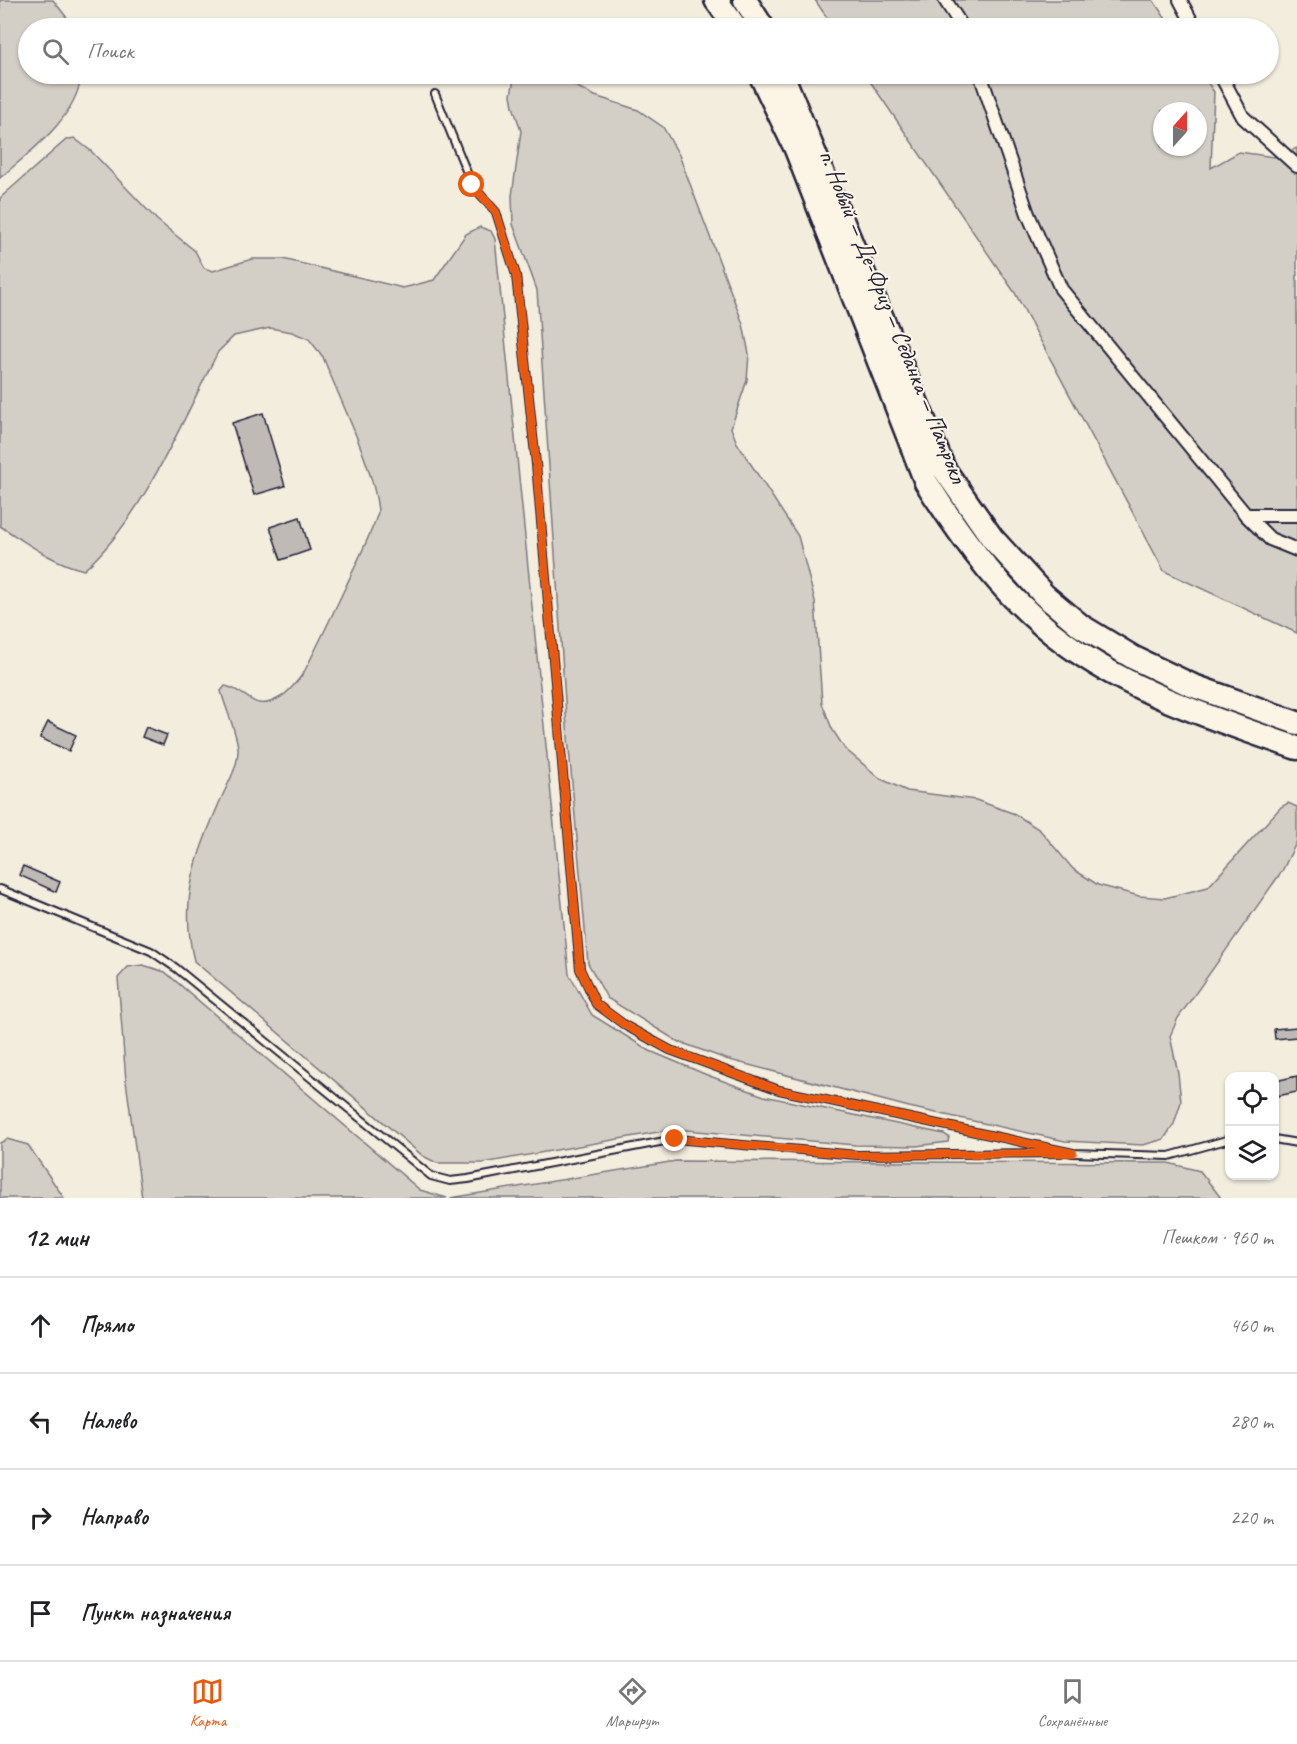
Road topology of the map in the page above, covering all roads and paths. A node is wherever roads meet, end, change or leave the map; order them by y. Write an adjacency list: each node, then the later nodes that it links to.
1 (716, 0): 5 (highway)
2 (745, 0): 6 (highway)
3 (945, 0): 7 (street)
4 (1180, 0): 8 (street)
5 (729, 18)
6 (757, 18)
7 (957, 18)
8 (1190, 18)
9 (765, 84): 19 (highway, п. Новый — Де-Фриз — Седанка — Патрокл)
10 (786, 84): 18 (highway, п. Новый — Де-Фриз — Седанка — Патрокл)
11 (983, 84): 15 (street)
12 (1225, 84): 14 (street)
13 (435, 94): 24 (lane)
14 (1297, 166)
15 (1246, 515): 16 (street); 17 (street)
16 (1297, 515)
17 (1297, 550)
18 (1297, 723)
19 (1297, 748)
20 (0, 889): 24 (lane)
21 (1225, 1140): 24 (lane)
22 (1279, 1140): 23 (lane)
23 (1297, 1143)
24 (1073, 1153)

